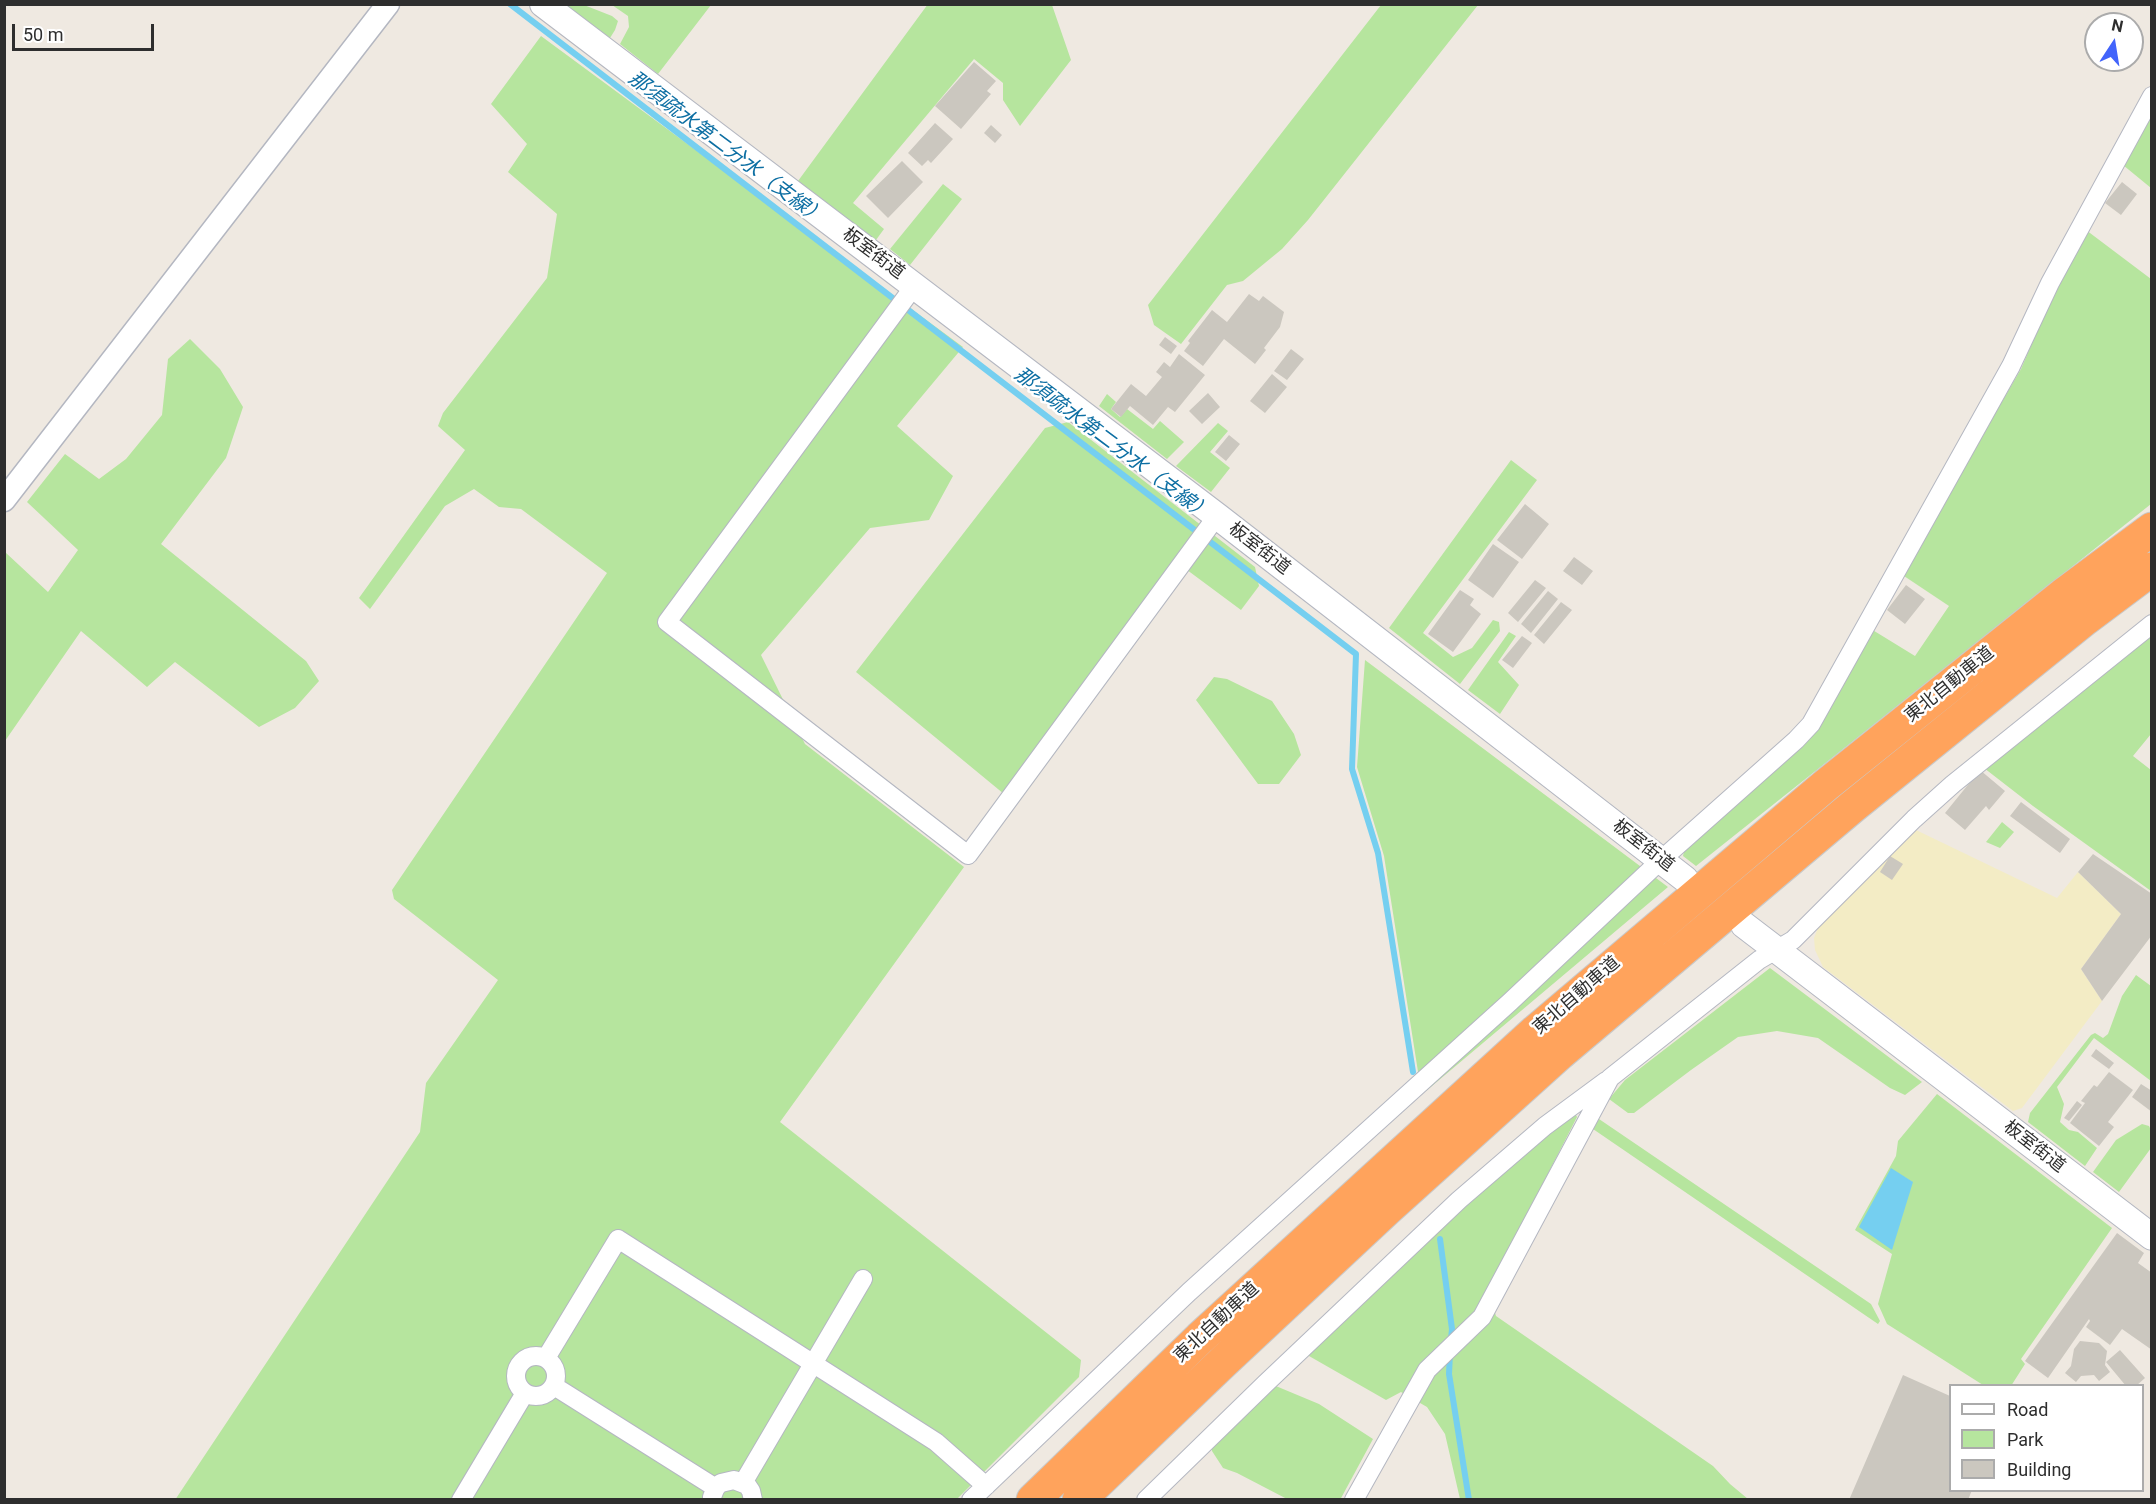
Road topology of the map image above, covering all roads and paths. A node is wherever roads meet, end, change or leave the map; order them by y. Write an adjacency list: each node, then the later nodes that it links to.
1 (388, 4): 5 (street)
2 (543, 4): 4 (main road, 板室街道)
3 (2151, 96): 10 (street)
4 (915, 285): 6 (main road, 板室街道); 6 (street)
5 (4, 500)
6 (1216, 516): 10 (main road, 板室街道)
7 (2151, 529): 27 (highway, 東北自動車道)
8 (2151, 569): 28 (highway, 東北自動車道)
9 (2151, 624): 13 (street)
10 (1661, 860): 11 (main road, 板室街道); 22 (street)
11 (1685, 879)
12 (1744, 925): 13 (main road, 板室街道)
13 (1778, 950): 14 (street); 15 (main road, 板室街道)
14 (1610, 1078): 29 (street); 30 (street)
15 (2151, 1238)
16 (863, 1279): 18 (street)
17 (546, 1359): 18 (street); 19 (street); 20 (street)
18 (813, 1364): 21 (street); 22 (street)
19 (554, 1386): 20 (street); 23 (street)
20 (525, 1393): 24 (street)
21 (743, 1483): 23 (street); 25 (street)
22 (986, 1486): 26 (street)
23 (714, 1494)
24 (461, 1500)
25 (753, 1500)
26 (971, 1500)
27 (1034, 1500)
28 (1079, 1500)
29 (1146, 1500)
30 (1354, 1500)

